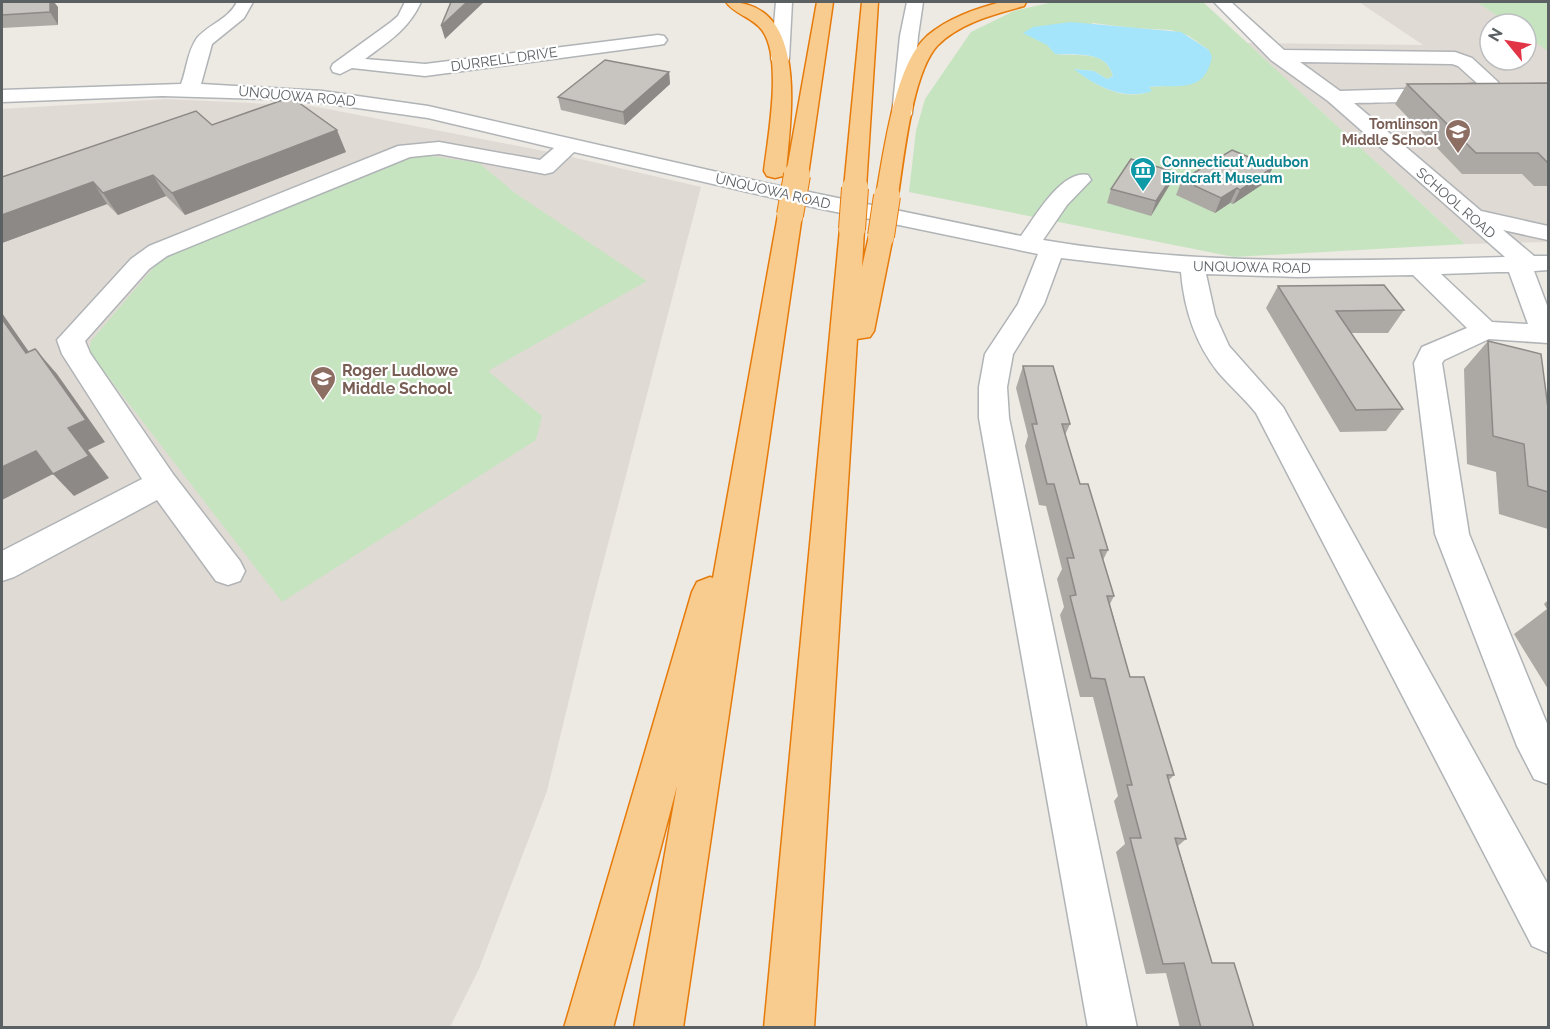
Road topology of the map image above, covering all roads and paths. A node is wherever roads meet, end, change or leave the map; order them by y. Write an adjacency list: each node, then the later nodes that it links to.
1 (245, 2): 14 (street)
2 (413, 2): 13 (street)
3 (734, 2): 12 (highway)
4 (784, 2): 12 (street)
5 (825, 2): 20 (highway)
6 (870, 2): 31 (highway, bridge)
7 (915, 2): 18 (street)
8 (1018, 2): 18 (highway)
9 (1222, 2): 11 (street, SCHOOL ROAD)
10 (658, 40): 13 (street, DURRELL DRIVE)
11 (1278, 56): 17 (street, SCHOOL ROAD); 17 (street)
12 (780, 59): 20 (highway)
13 (349, 62): 15 (street)
14 (187, 91): 15 (street, UNQUOWA ROAD); 16 (street, UNQUOWA ROAD)
15 (301, 94): 19 (street, UNQUOWA ROAD)
16 (2, 96)
17 (1335, 97): 22 (street, SCHOOL ROAD)
18 (902, 122): 31 (highway, bridge)
19 (570, 144): 24 (street, UNQUOWA ROAD); 32 (street)
20 (786, 173): 30 (highway, bridge)
21 (1080, 180): 24 (street)
22 (1469, 215): 23 (street); 25 (street, SCHOOL ROAD)
23 (1548, 233)
24 (1039, 247): 26 (street, UNQUOWA ROAD); 42 (street)
25 (1532, 263): 27 (street, UNQUOWA ROAD); 29 (street)
26 (1192, 266): 27 (street, UNQUOWA ROAD); 37 (street)
27 (1418, 266): 28 (street)
28 (1485, 330): 29 (street); 36 (street)
29 (1547, 334)
30 (755, 428): 38 (highway); 39 (highway)
31 (835, 444): 35 (highway)
32 (162, 483): 33 (street); 34 (street)
33 (2, 567)
34 (228, 571)
35 (810, 752): 40 (highway); 41 (highway)
36 (1548, 765)
37 (1548, 930)
38 (588, 1028)
39 (658, 1028)
40 (789, 1028)
41 (809, 1028)
42 (1113, 1028)

